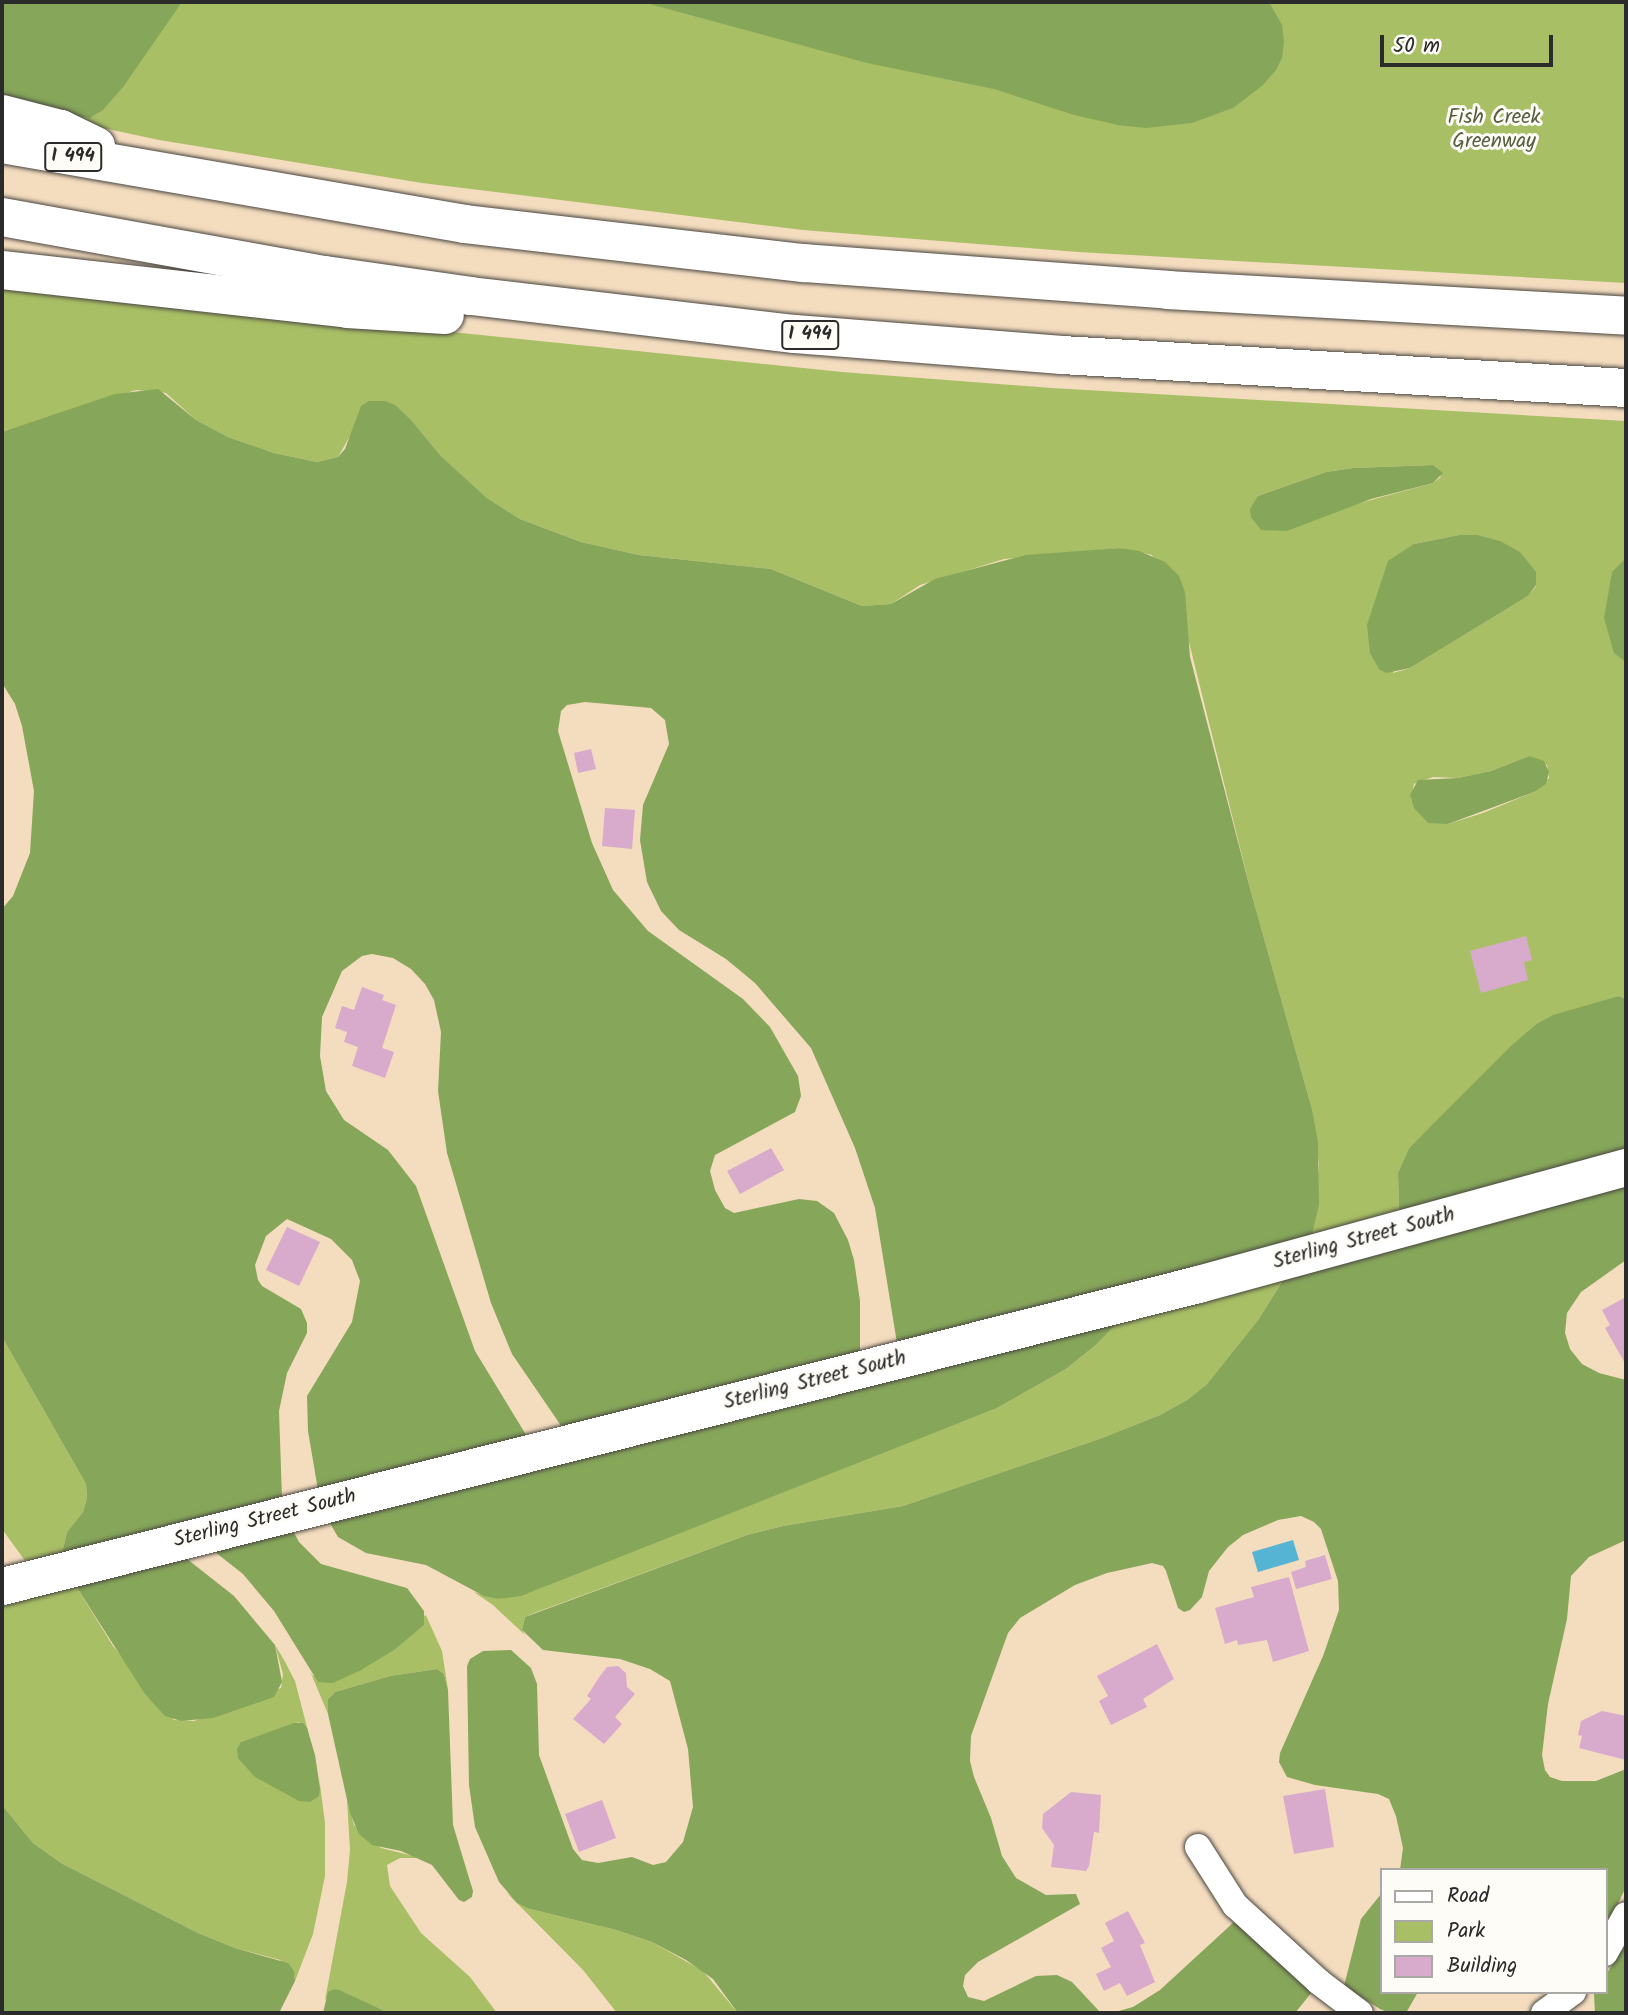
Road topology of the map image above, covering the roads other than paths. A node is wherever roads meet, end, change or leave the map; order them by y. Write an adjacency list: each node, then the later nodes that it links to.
1 (2, 114): 3 (highway)
2 (2, 144): 3 (highway, I 494)
3 (145, 169): 6 (highway, I 494)
4 (2, 217): 7 (highway, I 494)
5 (2, 270): 7 (highway)
6 (1626, 316)
7 (795, 334): 8 (highway, I 494)
8 (1626, 388)
9 (1626, 1167): 10 (street, Sterling Street South)
10 (2, 1586)
11 (1198, 1847): 14 (street)
12 (1626, 1915): 13 (street)
13 (1607, 1949)
14 (1360, 2013)

